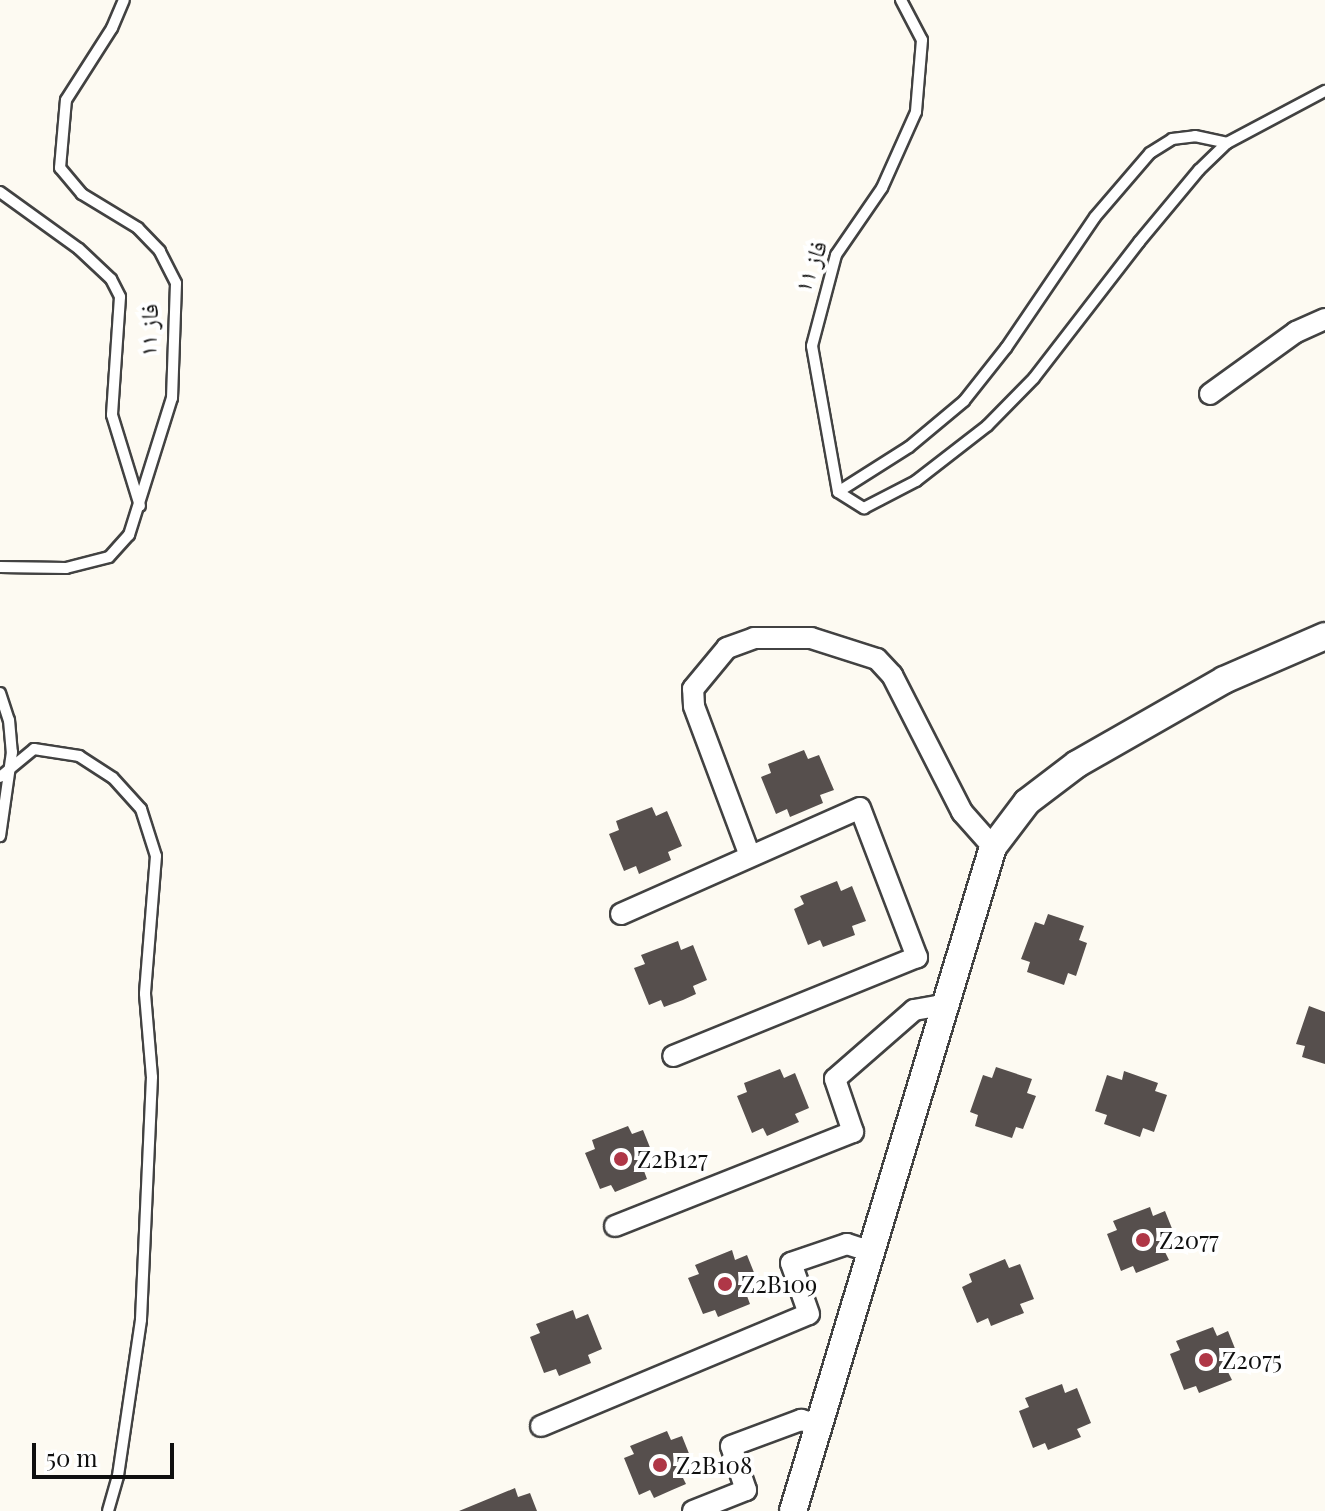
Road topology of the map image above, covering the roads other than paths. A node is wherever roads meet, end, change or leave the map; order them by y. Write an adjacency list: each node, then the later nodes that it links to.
1 (124, 0): 9 (lane, فاز ۱۱)
2 (901, 0): 8 (lane, فاز ۱۱)
3 (1325, 91): 4 (lane)
4 (1227, 143): 8 (lane); 8 (lane)
5 (0, 192): 9 (lane)
6 (1325, 319): 7 (street)
7 (1210, 394)
8 (838, 492)
9 (140, 506): 10 (lane, فاز ۱۱)
10 (0, 567)
11 (1325, 636): 16 (street)
12 (0, 693): 13 (lane)
13 (10, 767): 14 (lane); 15 (lane); 25 (lane)
14 (0, 777)
15 (0, 836)
16 (993, 847): 17 (street); 19 (street)
17 (750, 856): 18 (street); 20 (street)
18 (621, 914)
19 (947, 1004): 21 (street); 22 (street)
20 (673, 1056)
21 (615, 1226)
22 (872, 1252): 23 (street); 24 (street)
23 (821, 1425): 26 (street); 27 (street)
24 (541, 1426)
25 (108, 1511)
26 (693, 1511)
27 (793, 1511)

